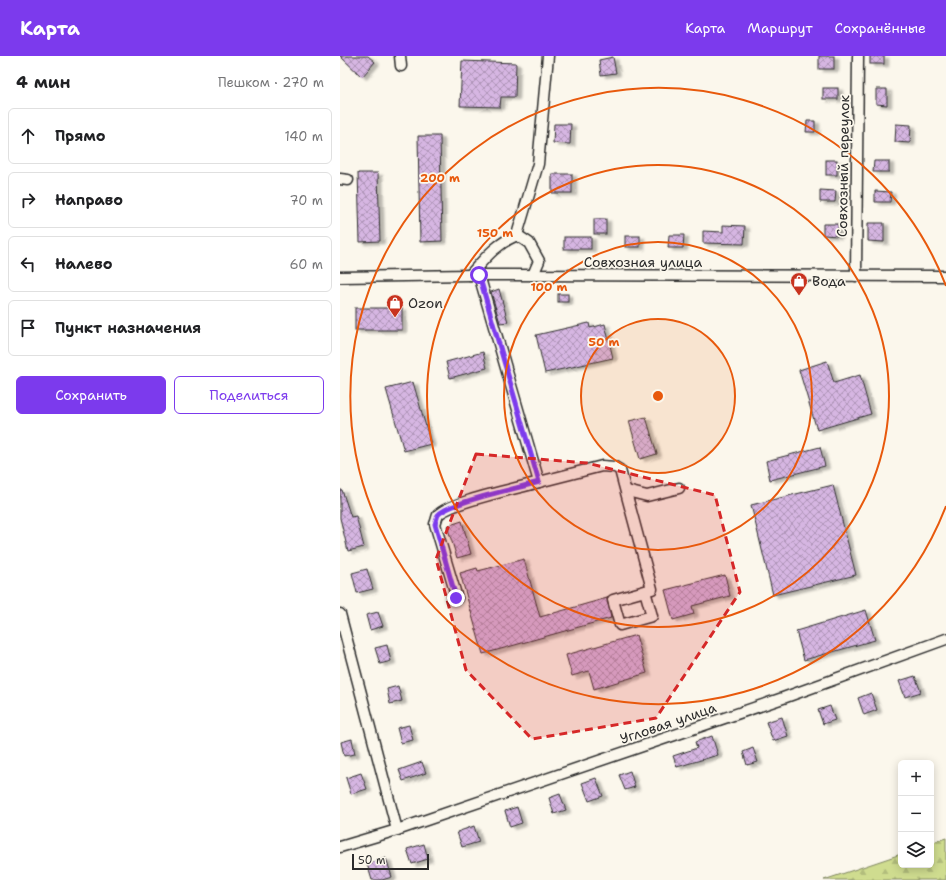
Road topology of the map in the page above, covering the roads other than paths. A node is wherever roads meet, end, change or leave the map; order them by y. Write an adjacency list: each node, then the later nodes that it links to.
1 (548, 56): 3 (street)
2 (858, 56): 7 (street, Совхозный переулок)
3 (517, 235): 4 (street); 5 (street)
4 (475, 275): 5 (street, Совхозная улица); 6 (street, Совхозная улица); 9 (street)
5 (533, 275): 7 (street, Совхозная улица)
6 (340, 276)
7 (856, 276): 8 (street, Совхозная улица)
8 (946, 276)
9 (539, 482): 11 (street); 13 (street)
10 (679, 488): 11 (street)
11 (627, 492): 12 (street)
12 (645, 591)
13 (456, 598)
14 (340, 614): 16 (street)
15 (946, 639): 16 (street, Угловая улица)
16 (397, 830): 17 (street, Угловая улица)
17 (340, 847)

